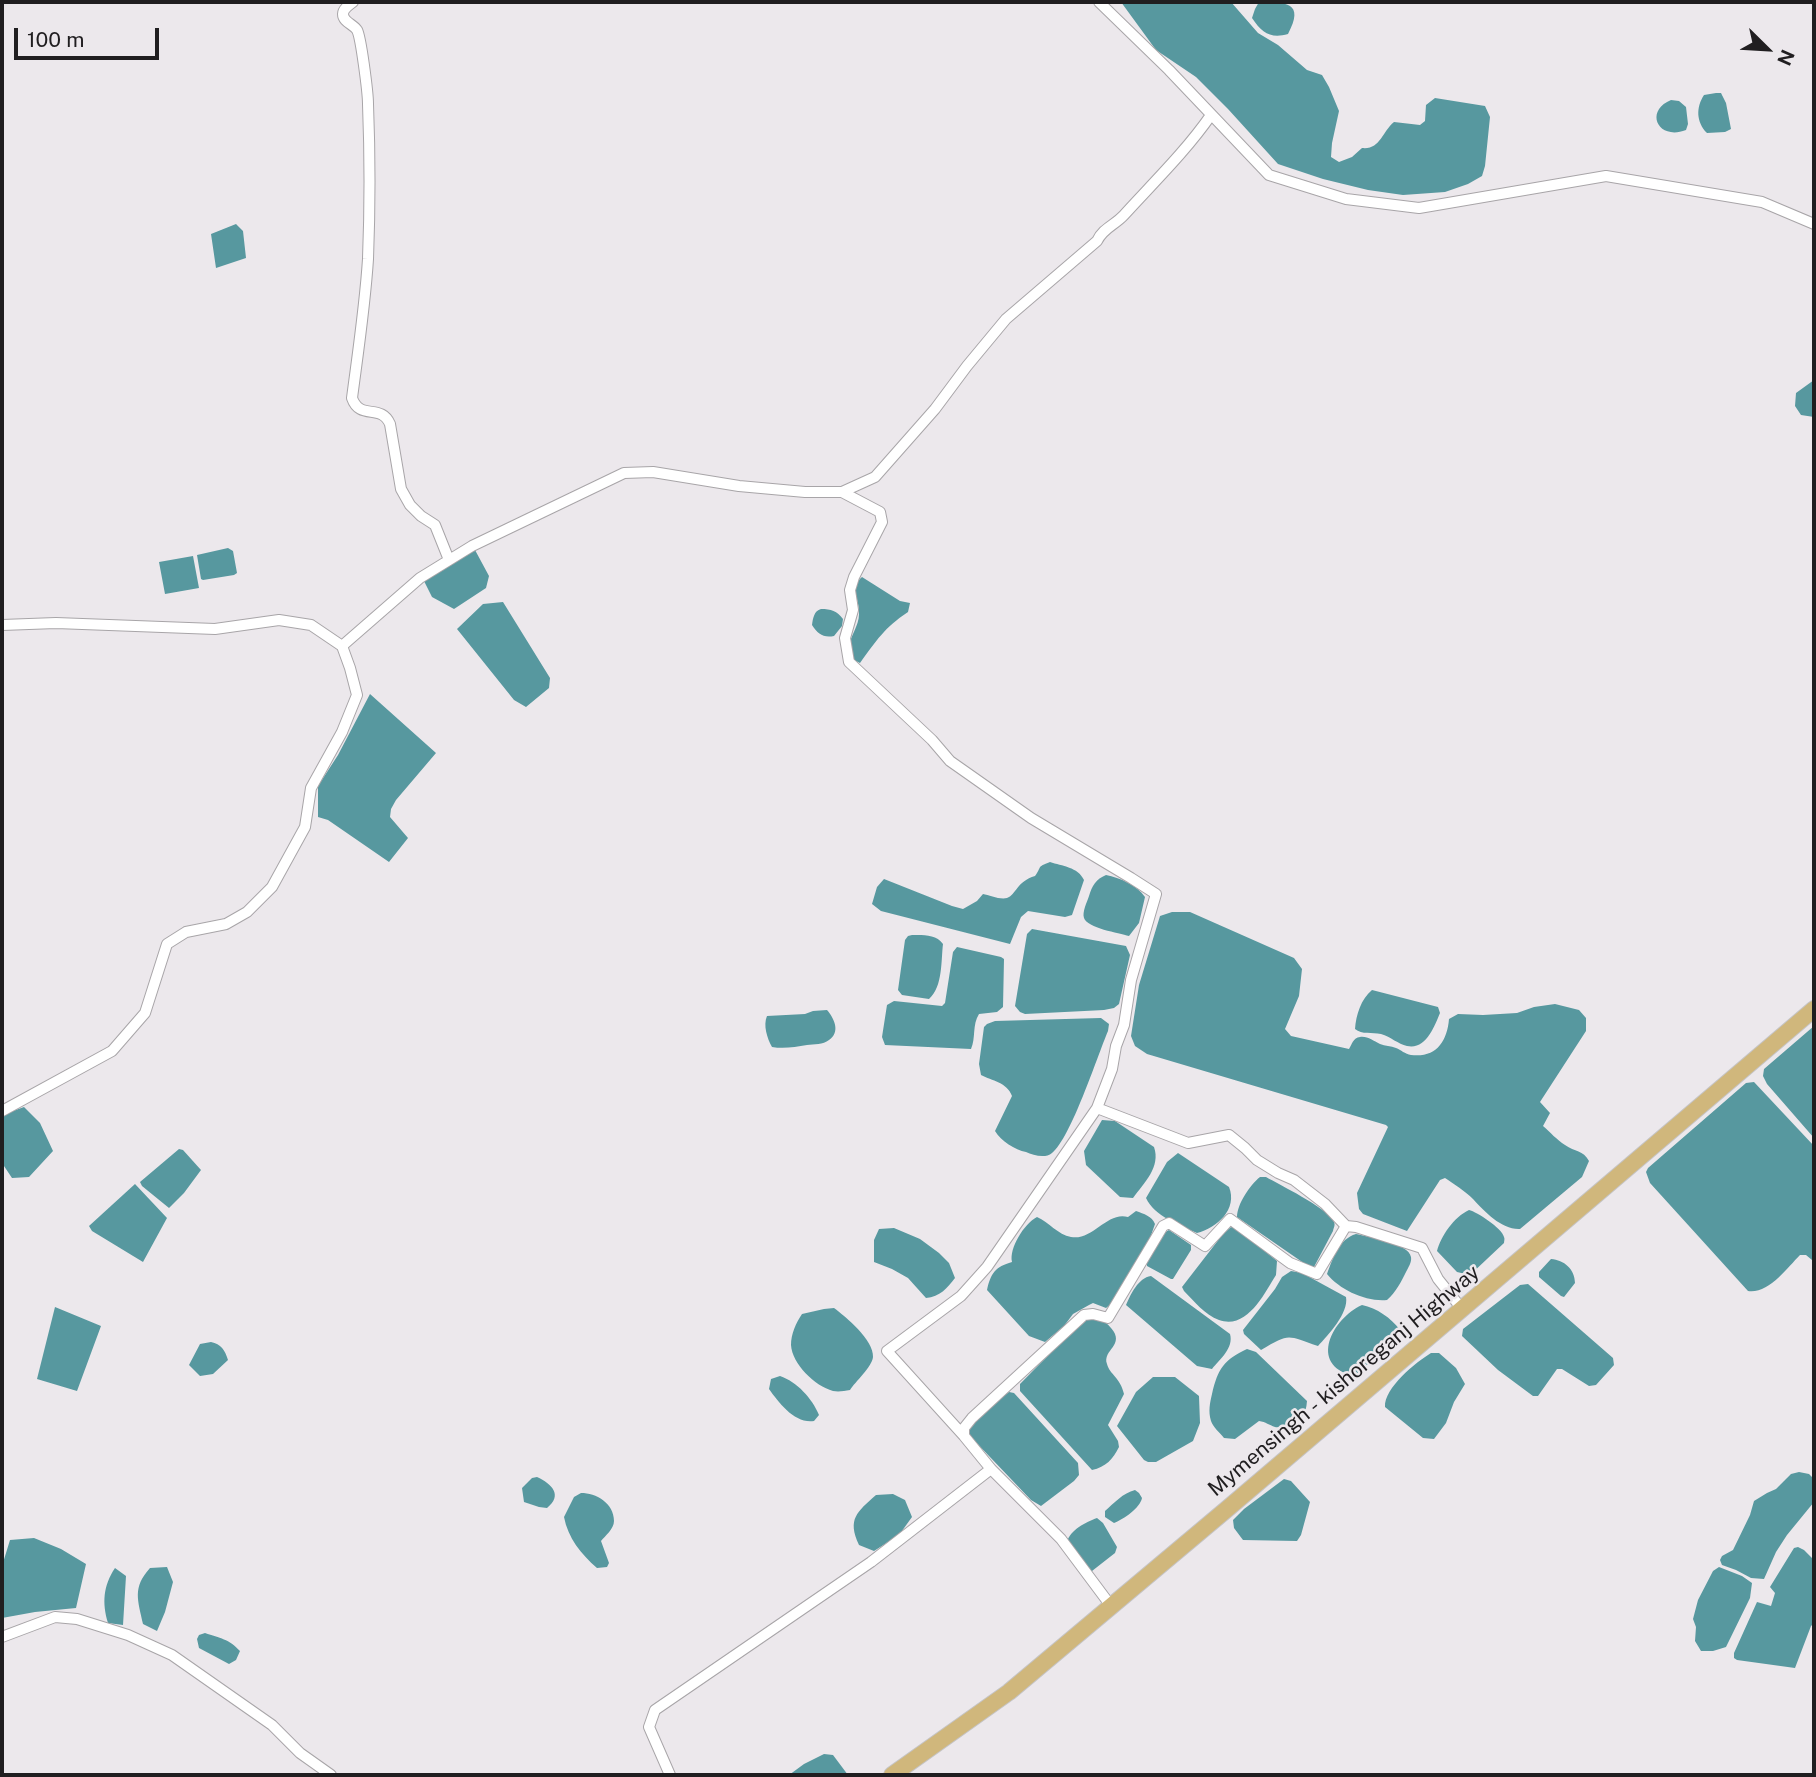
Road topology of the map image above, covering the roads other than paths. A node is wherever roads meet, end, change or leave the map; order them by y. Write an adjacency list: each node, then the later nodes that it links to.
1 (352, 2): 6 (street)
2 (1099, 2): 3 (street)
3 (1211, 115): 4 (street); 5 (street)
4 (1814, 224)
5 (842, 492): 6 (street); 10 (street)
6 (449, 561): 8 (street)
7 (2, 625): 8 (street)
8 (342, 646): 11 (street)
9 (1814, 1009): 13 (main road, Mymensingh - kishoreganj Highway)
10 (1097, 1108): 12 (street); 14 (street)
11 (2, 1111)
12 (1346, 1226): 13 (street); 14 (street)
13 (1462, 1308): 16 (main road, Mymensingh - kishoreganj Highway)
14 (964, 1436): 15 (street)
15 (990, 1469): 16 (street); 19 (street)
16 (1111, 1606): 20 (main road, Mymensingh - kishoreganj Highway)
17 (2, 1637): 18 (street)
18 (331, 1775)
19 (670, 1775)
20 (892, 1775)

